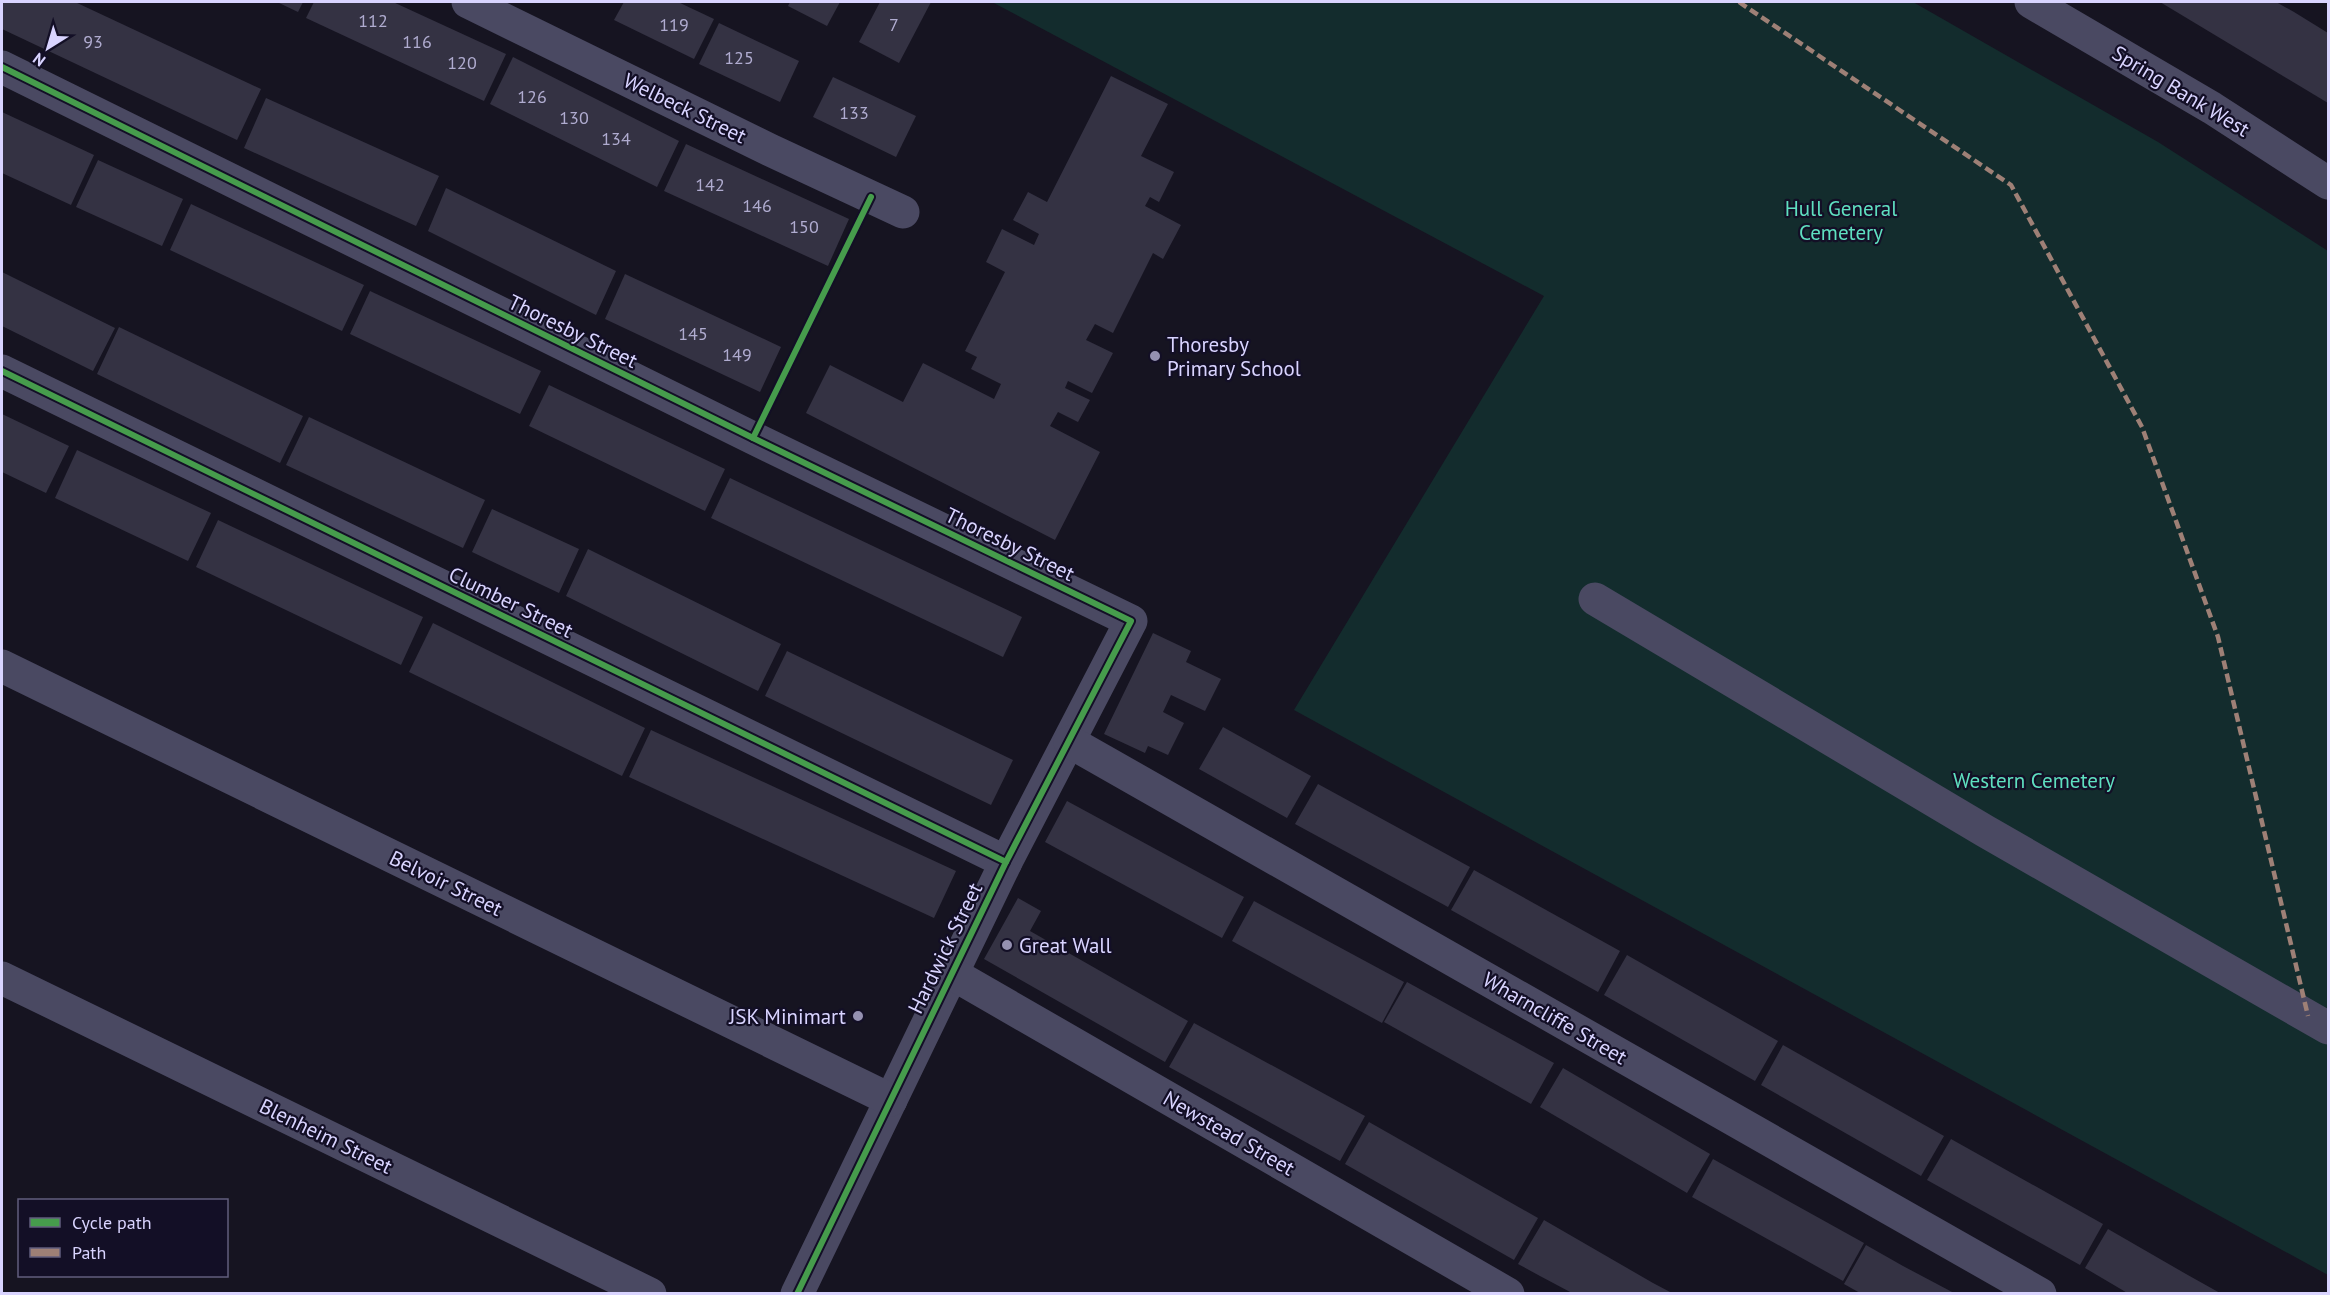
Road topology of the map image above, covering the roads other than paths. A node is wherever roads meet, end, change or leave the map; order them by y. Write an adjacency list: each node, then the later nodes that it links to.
1 (468, 2): 5 (street, Welbeck Street)
2 (2031, 2): 4 (street, Spring Bank West)
3 (2, 67): 8 (street, Thoresby Street)
4 (2328, 183)
5 (903, 212)
6 (2, 371): 11 (street, Clumber Street)
7 (1595, 599): 14 (street)
8 (1131, 621): 10 (street, Hardwick Street)
9 (2, 666): 15 (street, Belvoir Street)
10 (1070, 742): 11 (street, Hardwick Street); 19 (street, Wharncliffe Street)
11 (1006, 862): 12 (street, Hardwick Street)
12 (951, 973): 15 (street, Hardwick Street); 18 (street, Newstead Street)
13 (2, 978): 16 (street, Blenheim Street)
14 (2328, 1028)
15 (891, 1100): 17 (street, Hardwick Street)
16 (650, 1293)
17 (796, 1293)
18 (1508, 1293)
19 (2040, 1293)

